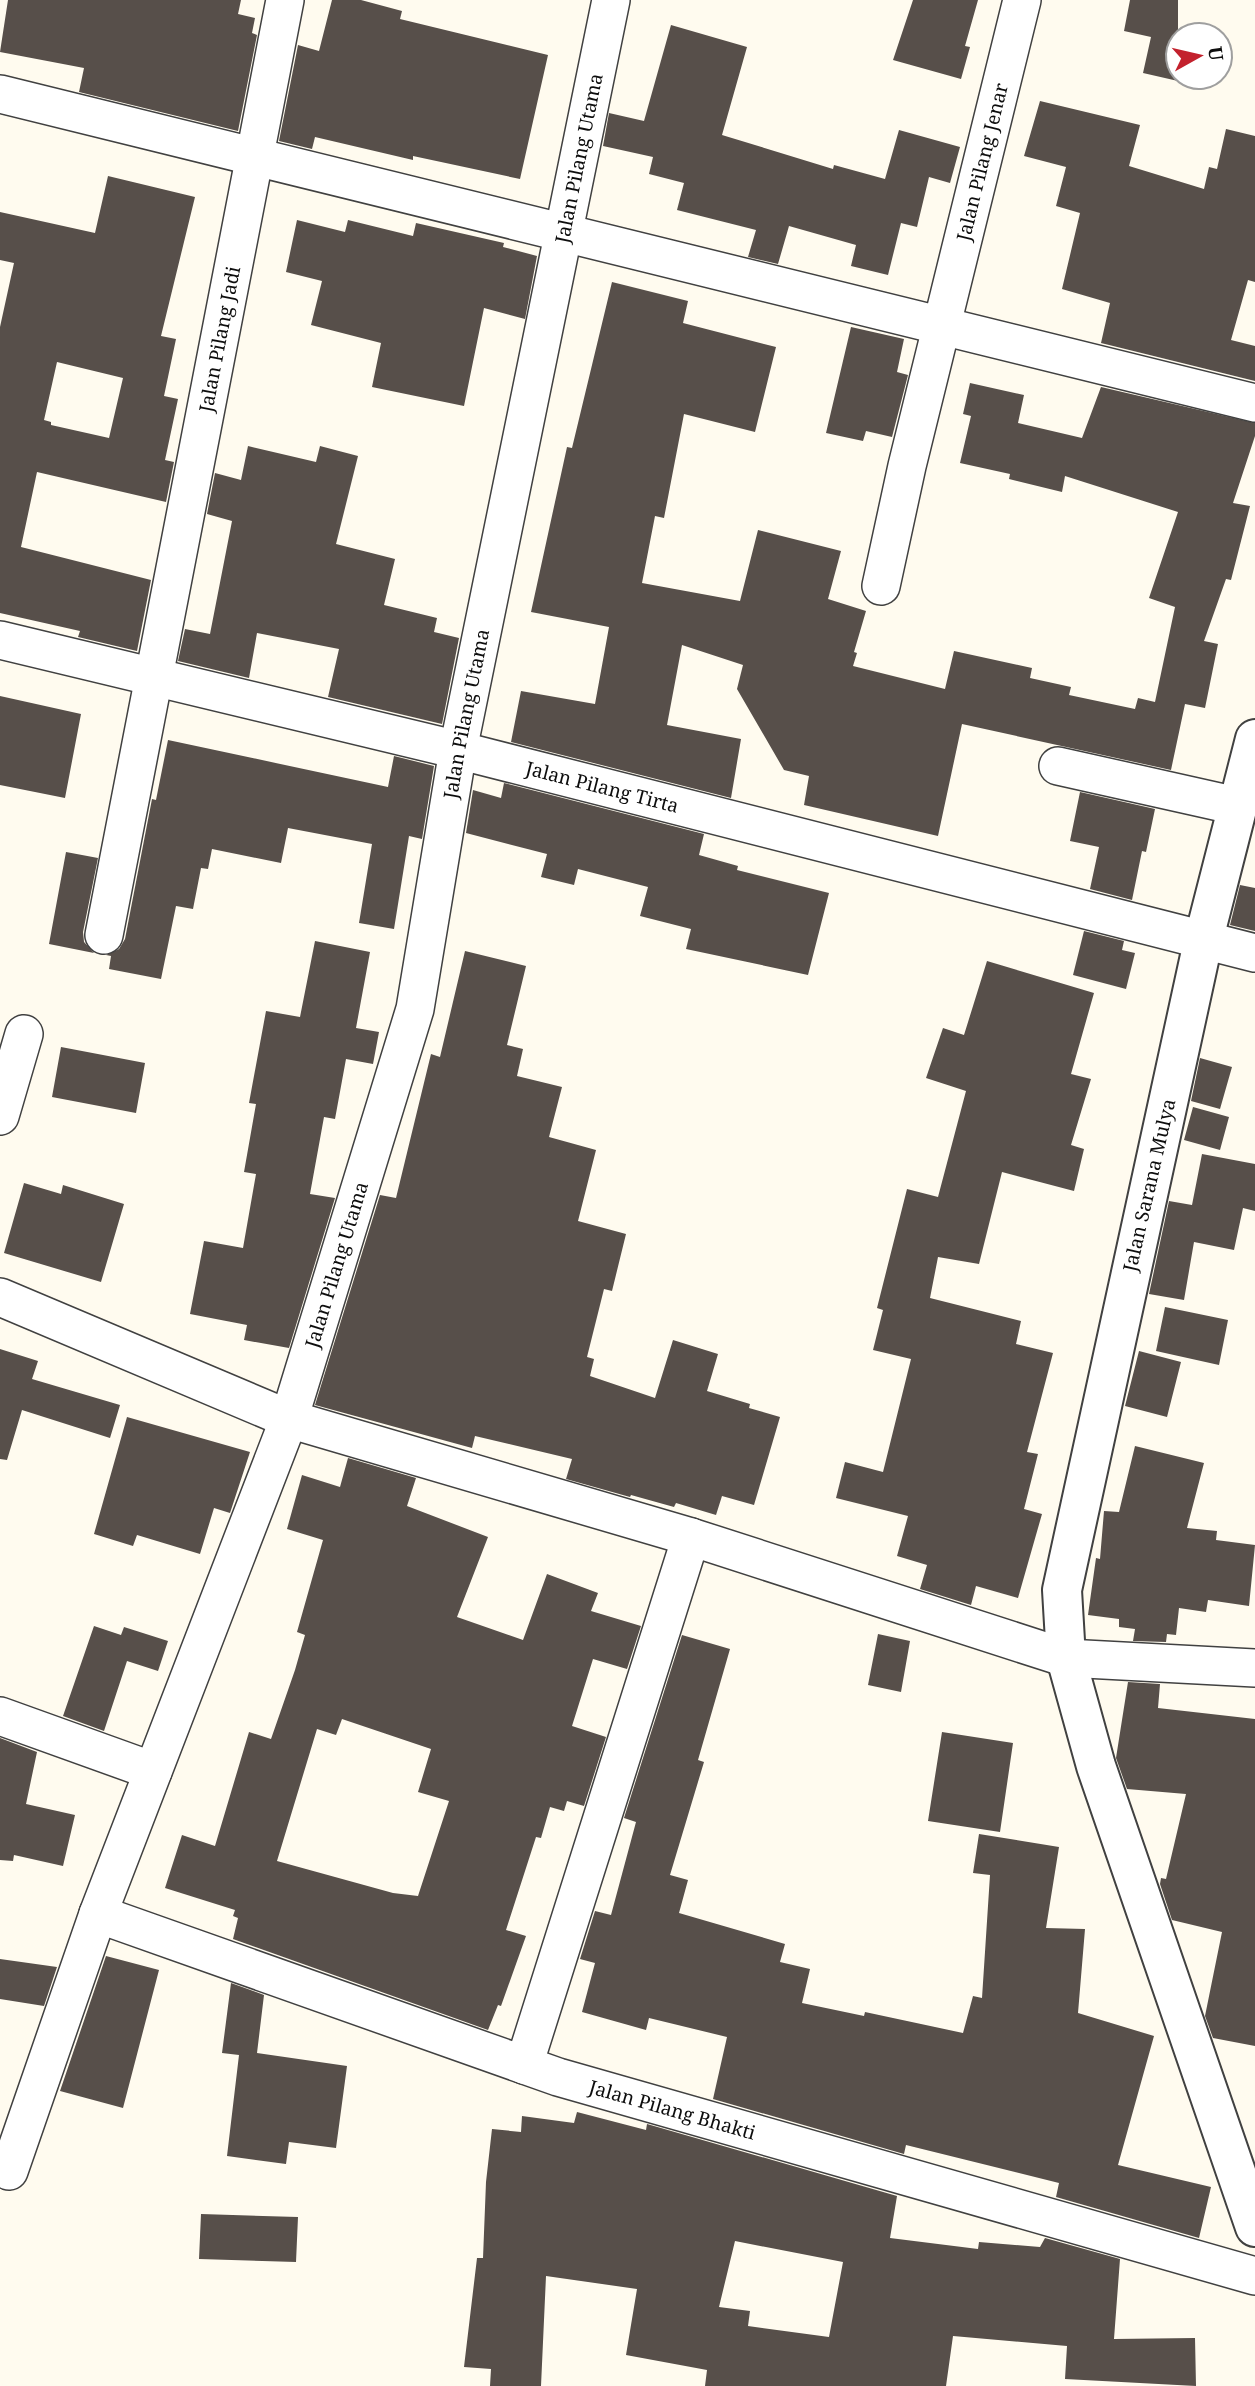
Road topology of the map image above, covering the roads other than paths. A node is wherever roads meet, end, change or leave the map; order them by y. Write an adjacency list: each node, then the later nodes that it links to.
1 (285, 0): 5 (street, Jalan Pilang Jadi)
2 (611, 0): 6 (street, Jalan Pilang Utama)
3 (1022, 0): 7 (street, Jalan Pilang Jenar)
4 (0, 94): 5 (street)
5 (253, 157): 6 (street); 11 (street, Jalan Pilang Jadi)
6 (565, 233): 7 (street); 12 (street, Jalan Pilang Utama)
7 (943, 326): 8 (street); 9 (street, Jalan Pilang Jenar)
8 (1255, 402)
9 (881, 586)
10 (0, 640): 11 (street, Jalan Pilang Tirta)
11 (156, 679): 12 (street, Jalan Pilang Tirta); 16 (street, Jalan Pilang Jadi)
12 (458, 750): 17 (street, Jalan Pilang Tirta); 22 (street, Jalan Pilang Utama)
13 (1253, 753): 15 (street, Jalan Sarana Mulya)
14 (1058, 766): 15 (street)
15 (1237, 806): 17 (street, Jalan Sarana Mulya)
16 (104, 935)
17 (1203, 942): 18 (street, Jalan Pilang Tirta); 24 (street, Jalan Sarana Mulya)
18 (1255, 953)
19 (24, 1034): 20 (street)
20 (0, 1116)
21 (0, 1297): 22 (street)
22 (289, 1419): 23 (street); 27 (street, Jalan Pilang Utama)
23 (691, 1537): 24 (street); 29 (street)
24 (1064, 1646): 25 (street); 31 (street, Jalan Sarana Mulya)
25 (1255, 1668)
26 (0, 1716): 27 (street)
27 (153, 1771): 28 (street, Jalan Pilang Utama)
28 (98, 1914): 29 (street, Jalan Pilang Bhakti); 30 (street, Jalan Pilang Utama)
29 (524, 2065): 32 (street, Jalan Pilang Bhakti)
30 (9, 2171)
31 (1255, 2227)
32 (1255, 2276)

